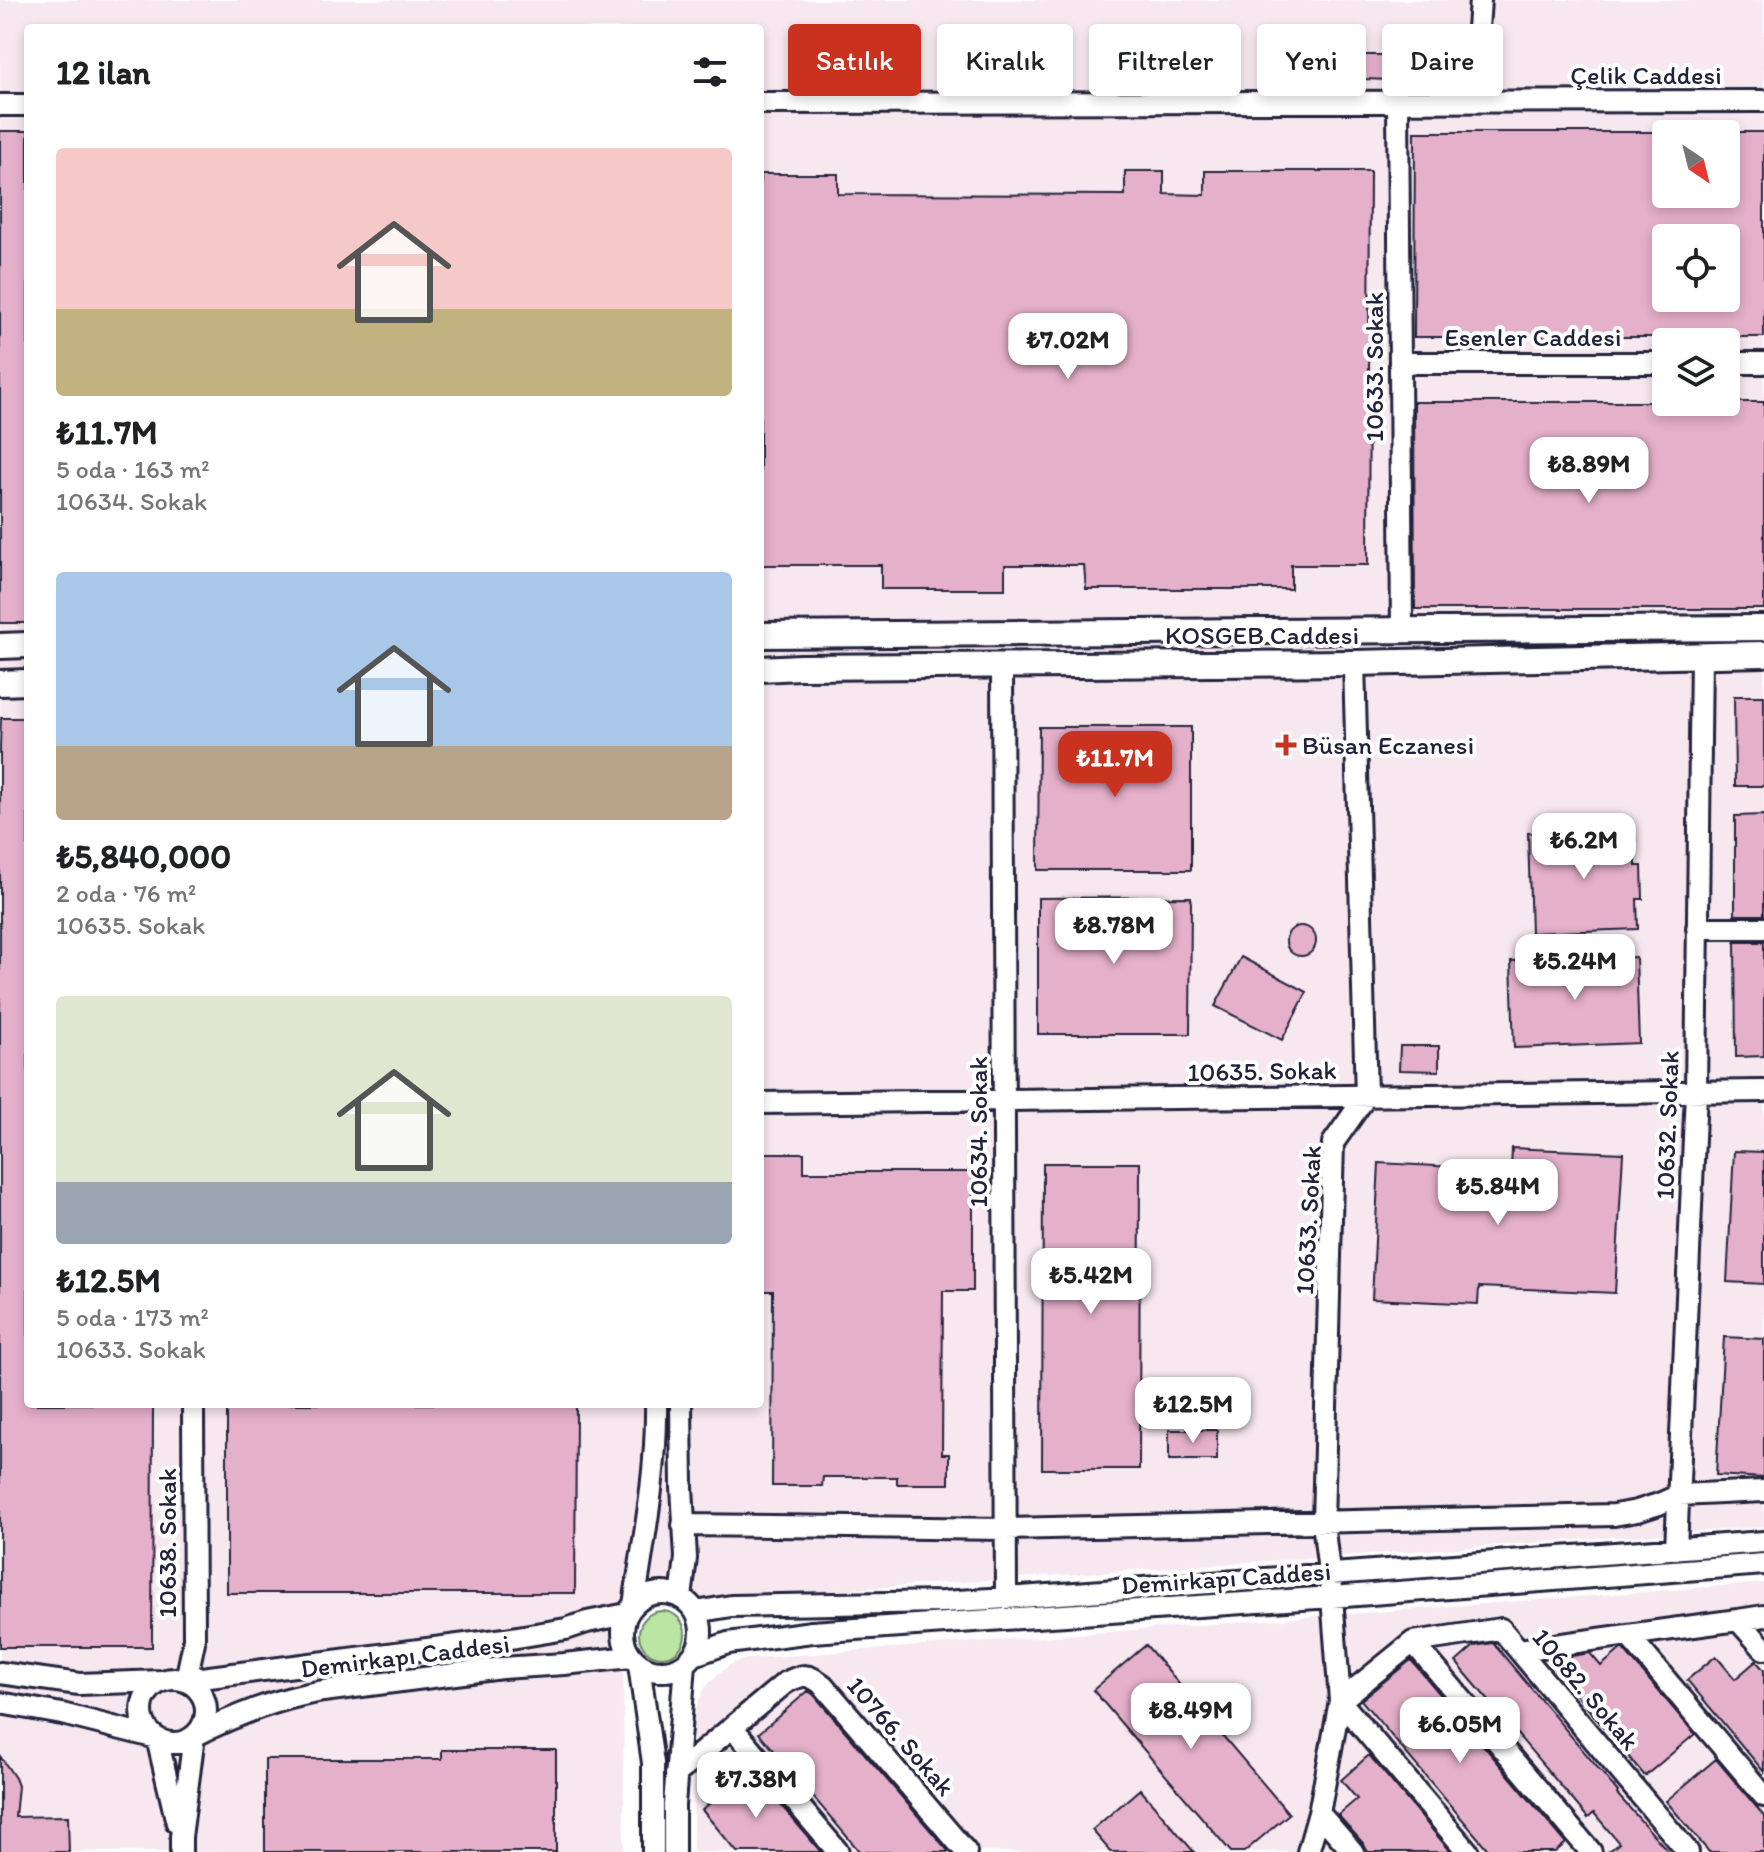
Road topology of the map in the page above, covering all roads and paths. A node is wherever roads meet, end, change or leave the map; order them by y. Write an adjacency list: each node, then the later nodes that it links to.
1 (1480, 6): 2 (street)
2 (1473, 101): 3 (street, Çelik Caddesi); 4 (street, Çelik Caddesi)
3 (1764, 101)
4 (1398, 102): 5 (street, Çelik Caddesi); 8 (street, 10633. Sokak)
5 (764, 103)
6 (0, 105): 7 (street)
7 (24, 105)
8 (1400, 363): 9 (street, Esenler Caddesi); 13 (street, 10633. Sokak)
9 (1652, 363)
10 (1740, 363): 11 (street)
11 (1764, 363)
12 (1764, 628): 13 (main road, KOSGEB Caddesi)
13 (1402, 632): 14 (main road, KOSGEB Caddesi)
14 (764, 635)
15 (24, 645): 16 (main road)
16 (0, 646)
17 (1701, 654): 18 (main road, KOSGEB Caddesi); 19 (main road, KOSGEB Caddesi); 24 (street, 10632. Sokak)
18 (1764, 654)
19 (1354, 663): 20 (main road, KOSGEB Caddesi); 28 (street)
20 (1002, 665): 21 (main road, KOSGEB Caddesi); 29 (street, 10634. Sokak)
21 (764, 669)
22 (24, 682): 23 (main road)
23 (0, 683)
24 (1697, 928): 25 (street); 27 (street, 10632. Sokak)
25 (1764, 928)
26 (1764, 1091): 27 (street, 10635. Sokak)
27 (1696, 1092): 28 (street, 10635. Sokak); 35 (street, 10632. Sokak)
28 (1366, 1096): 29 (street, 10635. Sokak); 36 (street, 10633. Sokak)
29 (1004, 1100): 30 (street, 10635. Sokak); 38 (street, 10634. Sokak)
30 (764, 1103)
31 (193, 1408): 57 (street, 10638. Sokak)
32 (656, 1408): 46 (street)
33 (681, 1408): 37 (street)
34 (1764, 1491): 35 (street)
35 (1679, 1495): 36 (street); 40 (street, 10632. Sokak)
36 (1323, 1522): 38 (street); 42 (street, 10633. Sokak)
37 (683, 1525): 38 (street); 44 (street)
38 (1006, 1529): 45 (street, 10634. Sokak)
39 (1764, 1542): 40 (street, Demirkapı Caddesi)
40 (1676, 1549): 42 (street, Demirkapı Caddesi)
41 (1764, 1564): 43 (street, Demirkapı Caddesi)
42 (1329, 1574): 43 (street, 10633. Sokak); 45 (street, Demirkapı Caddesi)
43 (1332, 1597): 54 (street, Demirkapı Caddesi); 59 (street, 10633. Sokak)
44 (681, 1598): 46 (street); 47 (street)
45 (1006, 1598): 47 (street, Demirkapı Caddesi)
46 (630, 1610): 55 (street); 57 (street, Demirkapı Caddesi)
47 (696, 1612): 54 (street)
48 (1764, 1616): 49 (street)
49 (1738, 1620): 50 (street); 52 (street)
50 (1628, 1635): 53 (street); 65 (street)
51 (1413, 1642): 53 (street, 10682. Sokak); 59 (street); 75 (street)
52 (1764, 1649)
53 (1519, 1650): 76 (street, 10682. Sokak)
54 (690, 1660): 55 (street); 64 (street)
55 (635, 1661): 62 (street, Demirkapı Caddesi); 68 (street)
56 (0, 1673): 58 (street)
57 (186, 1680): 58 (street); 62 (street)
58 (161, 1681): 63 (street)
59 (1340, 1701): 66 (street, 10633. Sokak); 74 (street)
60 (0, 1703): 63 (street)
61 (733, 1728): 64 (street, 10766. Sokak); 70 (street); 71 (street, 10766. Sokak)
62 (194, 1736): 63 (street); 67 (street)
63 (157, 1738): 67 (street)
64 (676, 1774): 69 (street)
65 (1764, 1796)
66 (1319, 1813): 72 (street, 10633. Sokak); 73 (street)
67 (181, 1845)
68 (653, 1852)
69 (674, 1852)
70 (838, 1852)
71 (966, 1852)
72 (1308, 1852)
73 (1353, 1852)
74 (1468, 1852)
75 (1591, 1852)
76 (1688, 1852)

